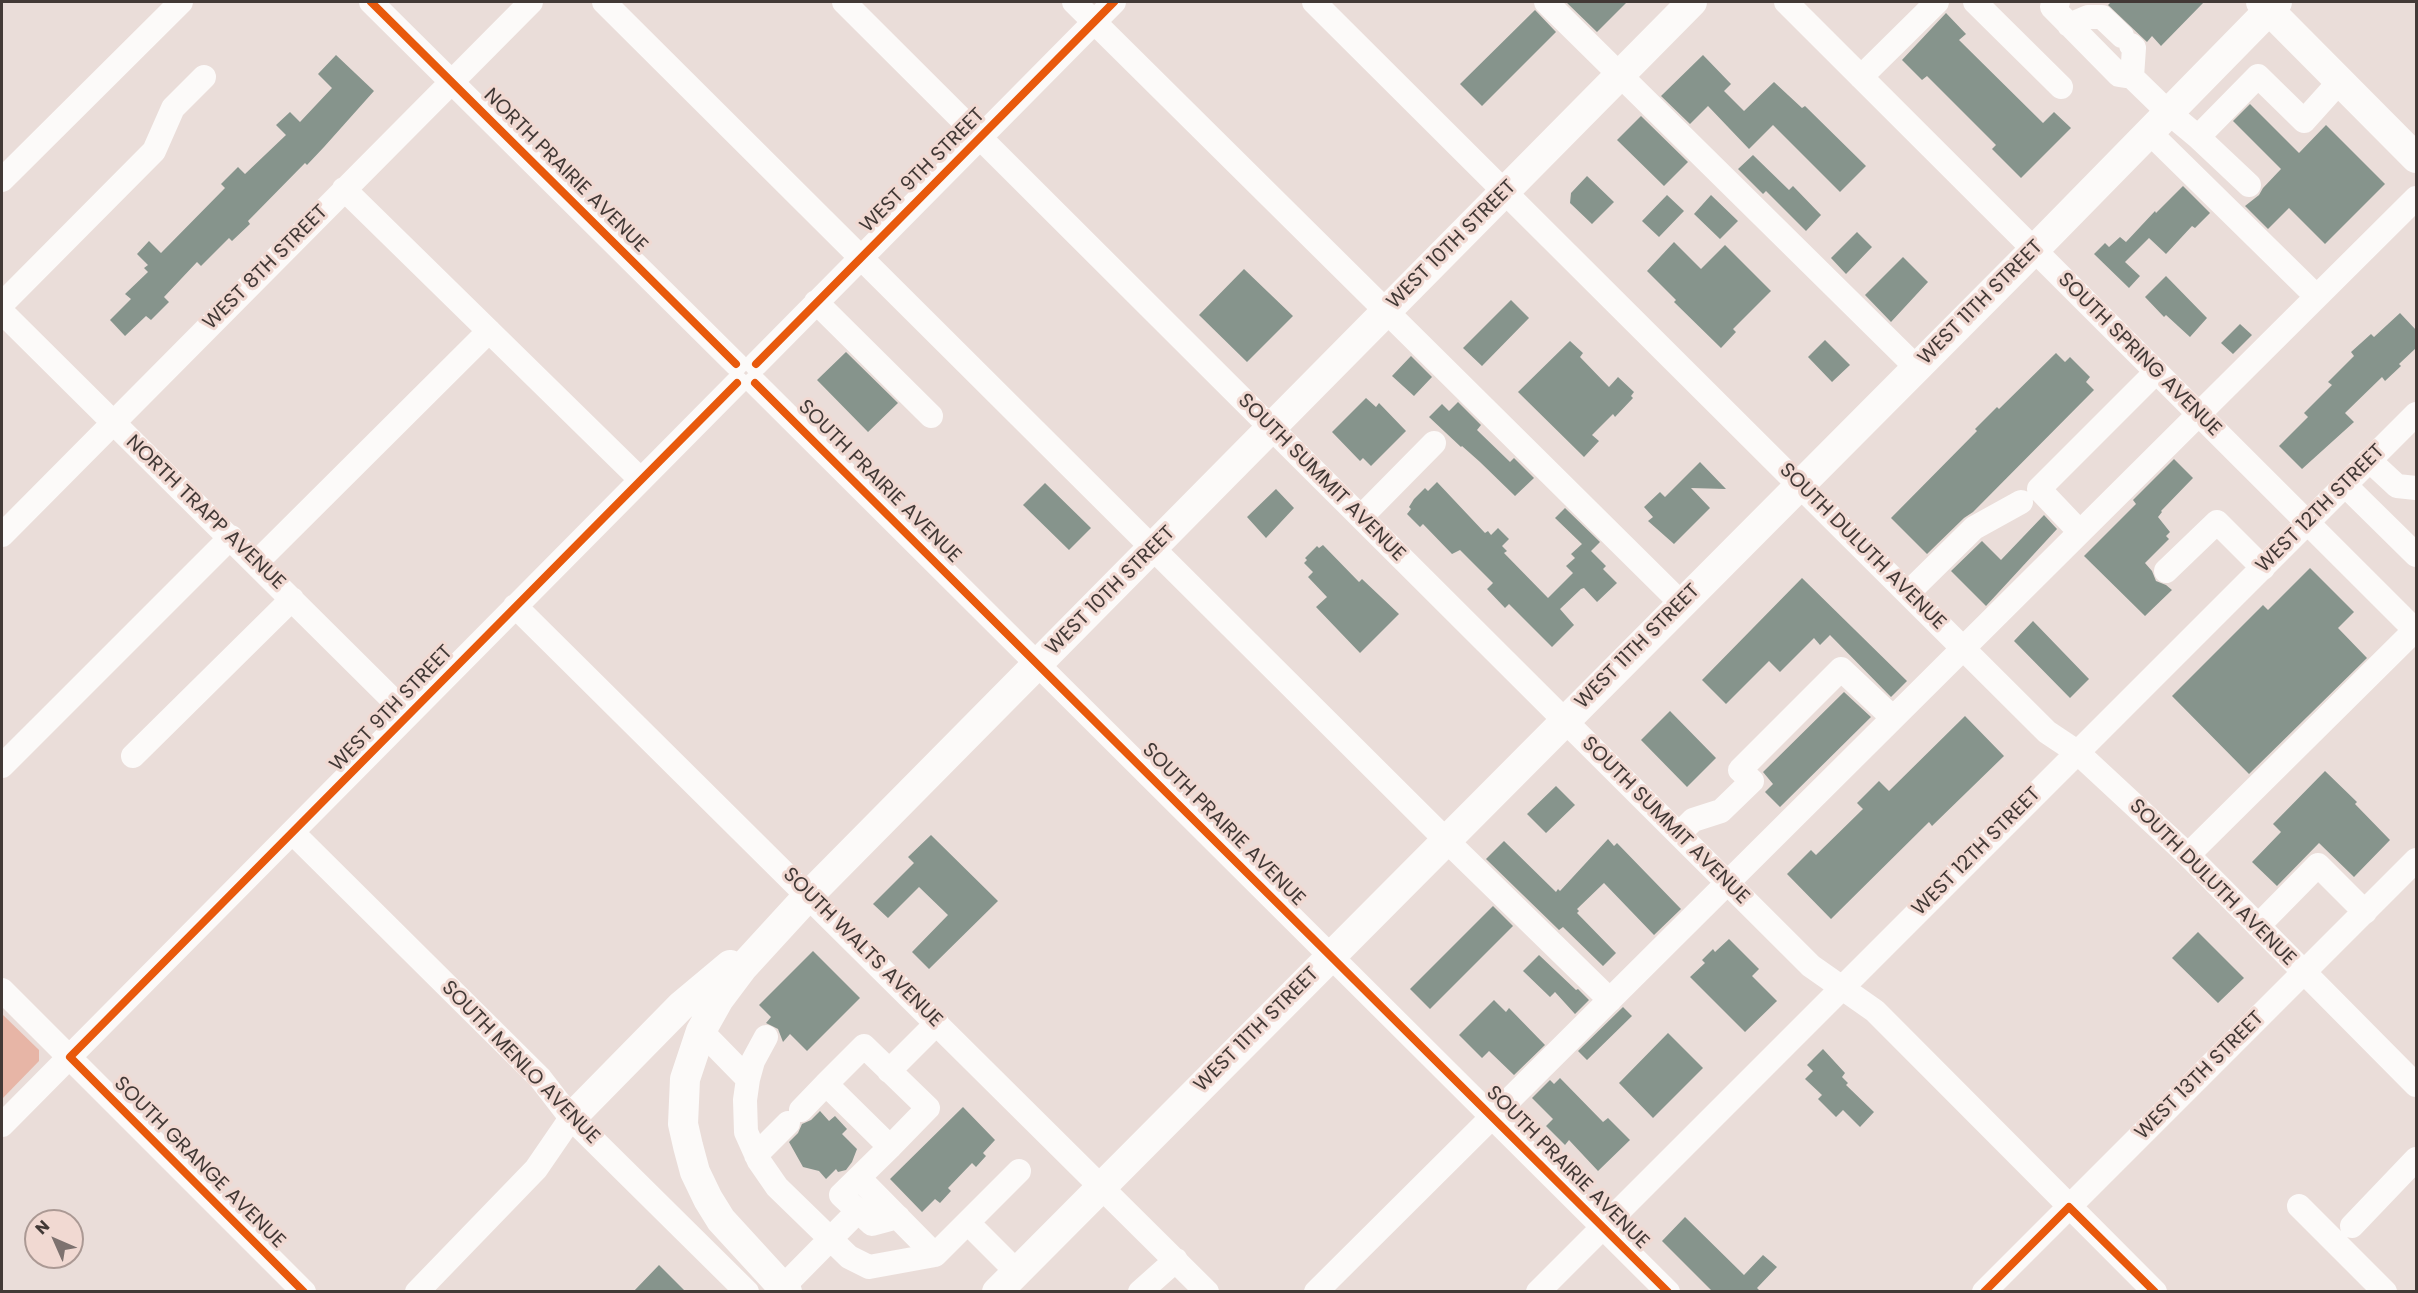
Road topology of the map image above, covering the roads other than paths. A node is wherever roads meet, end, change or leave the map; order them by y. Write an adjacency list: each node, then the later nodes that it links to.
1 (181, 2): 29 (street)
2 (371, 2): 23 (street, NORTH PRAIRIE AVENUE)
3 (531, 2): 23 (street, WEST 8TH STREET)
4 (604, 2): 35 (street)
5 (844, 2): 27 (street, SOUTH SUMMIT AVENUE)
6 (1074, 2): 16 (street)
7 (1114, 2): 16 (street, WEST 9TH STREET)
8 (1314, 2): 32 (street, SOUTH DULUTH AVENUE)
9 (1546, 2): 18 (street)
10 (1692, 2): 18 (main road, WEST 10TH STREET)
11 (1786, 2): 20 (street, SOUTH SPRING AVENUE)
12 (1937, 2): 20 (street)
13 (1975, 2): 24 (street)
14 (2058, 2): 17 (street)
15 (2269, 4): 22 (main road); 25 (main road, WEST 11TH STREET)
16 (1094, 22): 27 (street, WEST 9TH STREET); 40 (street)
17 (2070, 25): 21 (street); 21 (street)
18 (1620, 75): 32 (main road, WEST 10TH STREET); 42 (street)
19 (204, 76): 38 (street)
20 (1861, 77): 34 (street, SOUTH SPRING AVENUE)
21 (2132, 77): 25 (street)
22 (2340, 81): 26 (street); 28 (main road)
23 (451, 82): 31 (street, WEST 8TH STREET); 44 (street, NORTH PRAIRIE AVENUE)
24 (2061, 87)
25 (2158, 122): 26 (street); 34 (main road, WEST 11TH STREET); 36 (street)
26 (2198, 136): 30 (street)
27 (979, 138): 35 (street, WEST 9TH STREET); 49 (street, SOUTH SUMMIT AVENUE)
28 (2416, 158)
29 (2, 180)
30 (2249, 186)
31 (344, 189): 41 (street); 48 (street, WEST 8TH STREET)
32 (1505, 192): 40 (main road, WEST 10TH STREET); 53 (street, SOUTH DULUTH AVENUE)
33 (2416, 198): 36 (street)
34 (2034, 250): 42 (main road, WEST 11TH STREET); 43 (street, SOUTH SPRING AVENUE)
35 (861, 257): 37 (street, WEST 9TH STREET); 62 (street)
36 (2316, 296): 45 (street)
37 (816, 302): 44 (street, WEST 9TH STREET); 47 (street)
38 (2, 304)
39 (2, 312): 48 (street, NORTH TRAPP AVENUE)
40 (1386, 312): 49 (main road, WEST 10TH STREET); 69 (street)
41 (489, 331): 52 (street); 64 (street)
42 (1916, 367): 53 (main road, WEST 11TH STREET)
43 (2156, 372): 45 (street, SOUTH SPRING AVENUE); 59 (street)
44 (746, 373): 52 (street, WEST 9TH STREET); 73 (street, SOUTH PRAIRIE AVENUE)
45 (2198, 414): 58 (street, SOUTH SPRING AVENUE); 59 (street)
46 (2416, 414): 51 (street, WEST 12TH STREET)
47 (931, 416)
48 (112, 423): 60 (street, WEST 8TH STREET); 61 (street, NORTH TRAPP AVENUE)
49 (1272, 428): 57 (street, SOUTH SUMMIT AVENUE); 62 (main road, WEST 10TH STREET)
50 (1434, 443): 57 (street)
51 (2369, 460): 54 (street, WEST 12TH STREET); 55 (street)
52 (641, 480): 70 (street, WEST 9TH STREET)
53 (1798, 484): 67 (street, SOUTH DULUTH AVENUE); 69 (main road, WEST 11TH STREET)
54 (2345, 485): 58 (street, WEST 12TH STREET); 63 (street)
55 (2416, 488)
56 (2021, 502): 67 (street)
57 (1361, 517): 76 (street, SOUTH SUMMIT AVENUE)
58 (2307, 523): 65 (street, WEST 12TH STREET); 71 (street, SOUTH SPRING AVENUE)
59 (2079, 531): 72 (street)
60 (2, 535)
61 (231, 537): 64 (street, NORTH TRAPP AVENUE); 79 (street)
62 (1154, 547): 73 (main road, WEST 10TH STREET); 82 (street)
63 (2416, 555)
64 (256, 563): 68 (street, NORTH TRAPP AVENUE)
65 (2263, 568): 66 (street); 77 (street, WEST 12TH STREET)
66 (2166, 571)
67 (1908, 593): 72 (street, SOUTH DULUTH AVENUE)
68 (292, 599): 74 (street, NORTH TRAPP AVENUE); 78 (street)
69 (1681, 603): 76 (main road, WEST 11TH STREET)
70 (516, 606): 74 (street, WEST 9TH STREET); 86 (street, SOUTH WALTS AVENUE)
71 (2416, 631): 83 (street)
72 (1963, 648): 75 (street); 77 (street, SOUTH DULUTH AVENUE)
73 (1038, 664): 86 (main road, WEST 10TH STREET); 89 (street, SOUTH PRAIRIE AVENUE)
74 (408, 715): 80 (street, WEST 9TH STREET)
75 (1892, 717): 81 (street); 85 (street)
76 (1565, 720): 81 (street, SOUTH SUMMIT AVENUE); 82 (main road, WEST 11TH STREET)
77 (2077, 752): 83 (street, SOUTH DULUTH AVENUE); 91 (street, WEST 12TH STREET)
78 (133, 756)
79 (2, 766)
80 (293, 833): 97 (street, WEST 9TH STREET); 103 (street, SOUTH MENLO AVENUE)
81 (1679, 834): 85 (street, SOUTH SUMMIT AVENUE)
82 (1446, 840): 89 (main road, WEST 11TH STREET); 93 (street)
83 (2188, 855): 88 (street, SOUTH DULUTH AVENUE)
84 (2416, 860): 87 (street, WEST 13TH STREET)
85 (1726, 881): 91 (street, SOUTH SUMMIT AVENUE); 93 (street)
86 (809, 895): 94 (street, SOUTH WALTS AVENUE); 95 (main road, WEST 10TH STREET); 103 (main road)
87 (2365, 912): 88 (street); 90 (street, WEST 13TH STREET)
88 (2258, 926): 90 (street, SOUTH DULUTH AVENUE)
89 (1331, 956): 102 (street, SOUTH PRAIRIE AVENUE); 110 (main road, WEST 11TH STREET)
90 (2304, 973): 101 (street, SOUTH DULUTH AVENUE); 112 (street, WEST 13TH STREET)
91 (1842, 987): 112 (street, SOUTH SUMMIT AVENUE); 117 (street, WEST 12TH STREET)
92 (2, 990): 97 (street, SOUTH GRANGE AVENUE)
93 (1610, 1000): 102 (street)
94 (938, 1023): 98 (street); 110 (street, SOUTH WALTS AVENUE)
95 (701, 1031): 99 (street); 122 (main road, WEST 10TH STREET)
96 (766, 1037): 99 (street)
97 (70, 1058): 104 (street, WEST 9TH STREET); 123 (street, SOUTH GRANGE AVENUE)
98 (889, 1071): 100 (street); 105 (street)
99 (748, 1079): 106 (street)
100 (826, 1084): 105 (street); 106 (street)
101 (2416, 1085)
102 (1492, 1116): 117 (street, SOUTH PRAIRIE AVENUE); 128 (street)
103 (571, 1118): 124 (street); 125 (street, SOUTH MENLO AVENUE)
104 (2, 1125)
105 (890, 1146): 109 (street)
106 (756, 1155): 118 (street)
107 (2416, 1159): 116 (street)
108 (1019, 1171): 115 (street)
109 (859, 1178): 113 (street); 114 (street)
110 (1102, 1187): 120 (street, SOUTH WALTS AVENUE); 121 (main road, WEST 11TH STREET)
111 (2299, 1206): 133 (street)
112 (2069, 1207): 131 (street, WEST 13TH STREET); 132 (street, SOUTH SUMMIT AVENUE)
113 (858, 1211): 114 (street); 118 (street)
114 (898, 1217): 119 (street)
115 (968, 1223): 119 (street); 121 (street)
116 (2352, 1226)
117 (1603, 1227): 129 (street, WEST 12TH STREET); 130 (street, SOUTH PRAIRIE AVENUE)
118 (830, 1238): 119 (street); 122 (street)
119 (935, 1255)
120 (1176, 1260): 126 (street); 127 (street, SOUTH WALTS AVENUE)
121 (1007, 1282)
122 (785, 1289)
123 (304, 1292)
124 (417, 1292)
125 (747, 1292)
126 (1140, 1292)
127 (1207, 1292)
128 (1316, 1292)
129 (1538, 1292)
130 (1668, 1292)
131 (1984, 1292)
132 (2155, 1292)
133 (2385, 1292)

